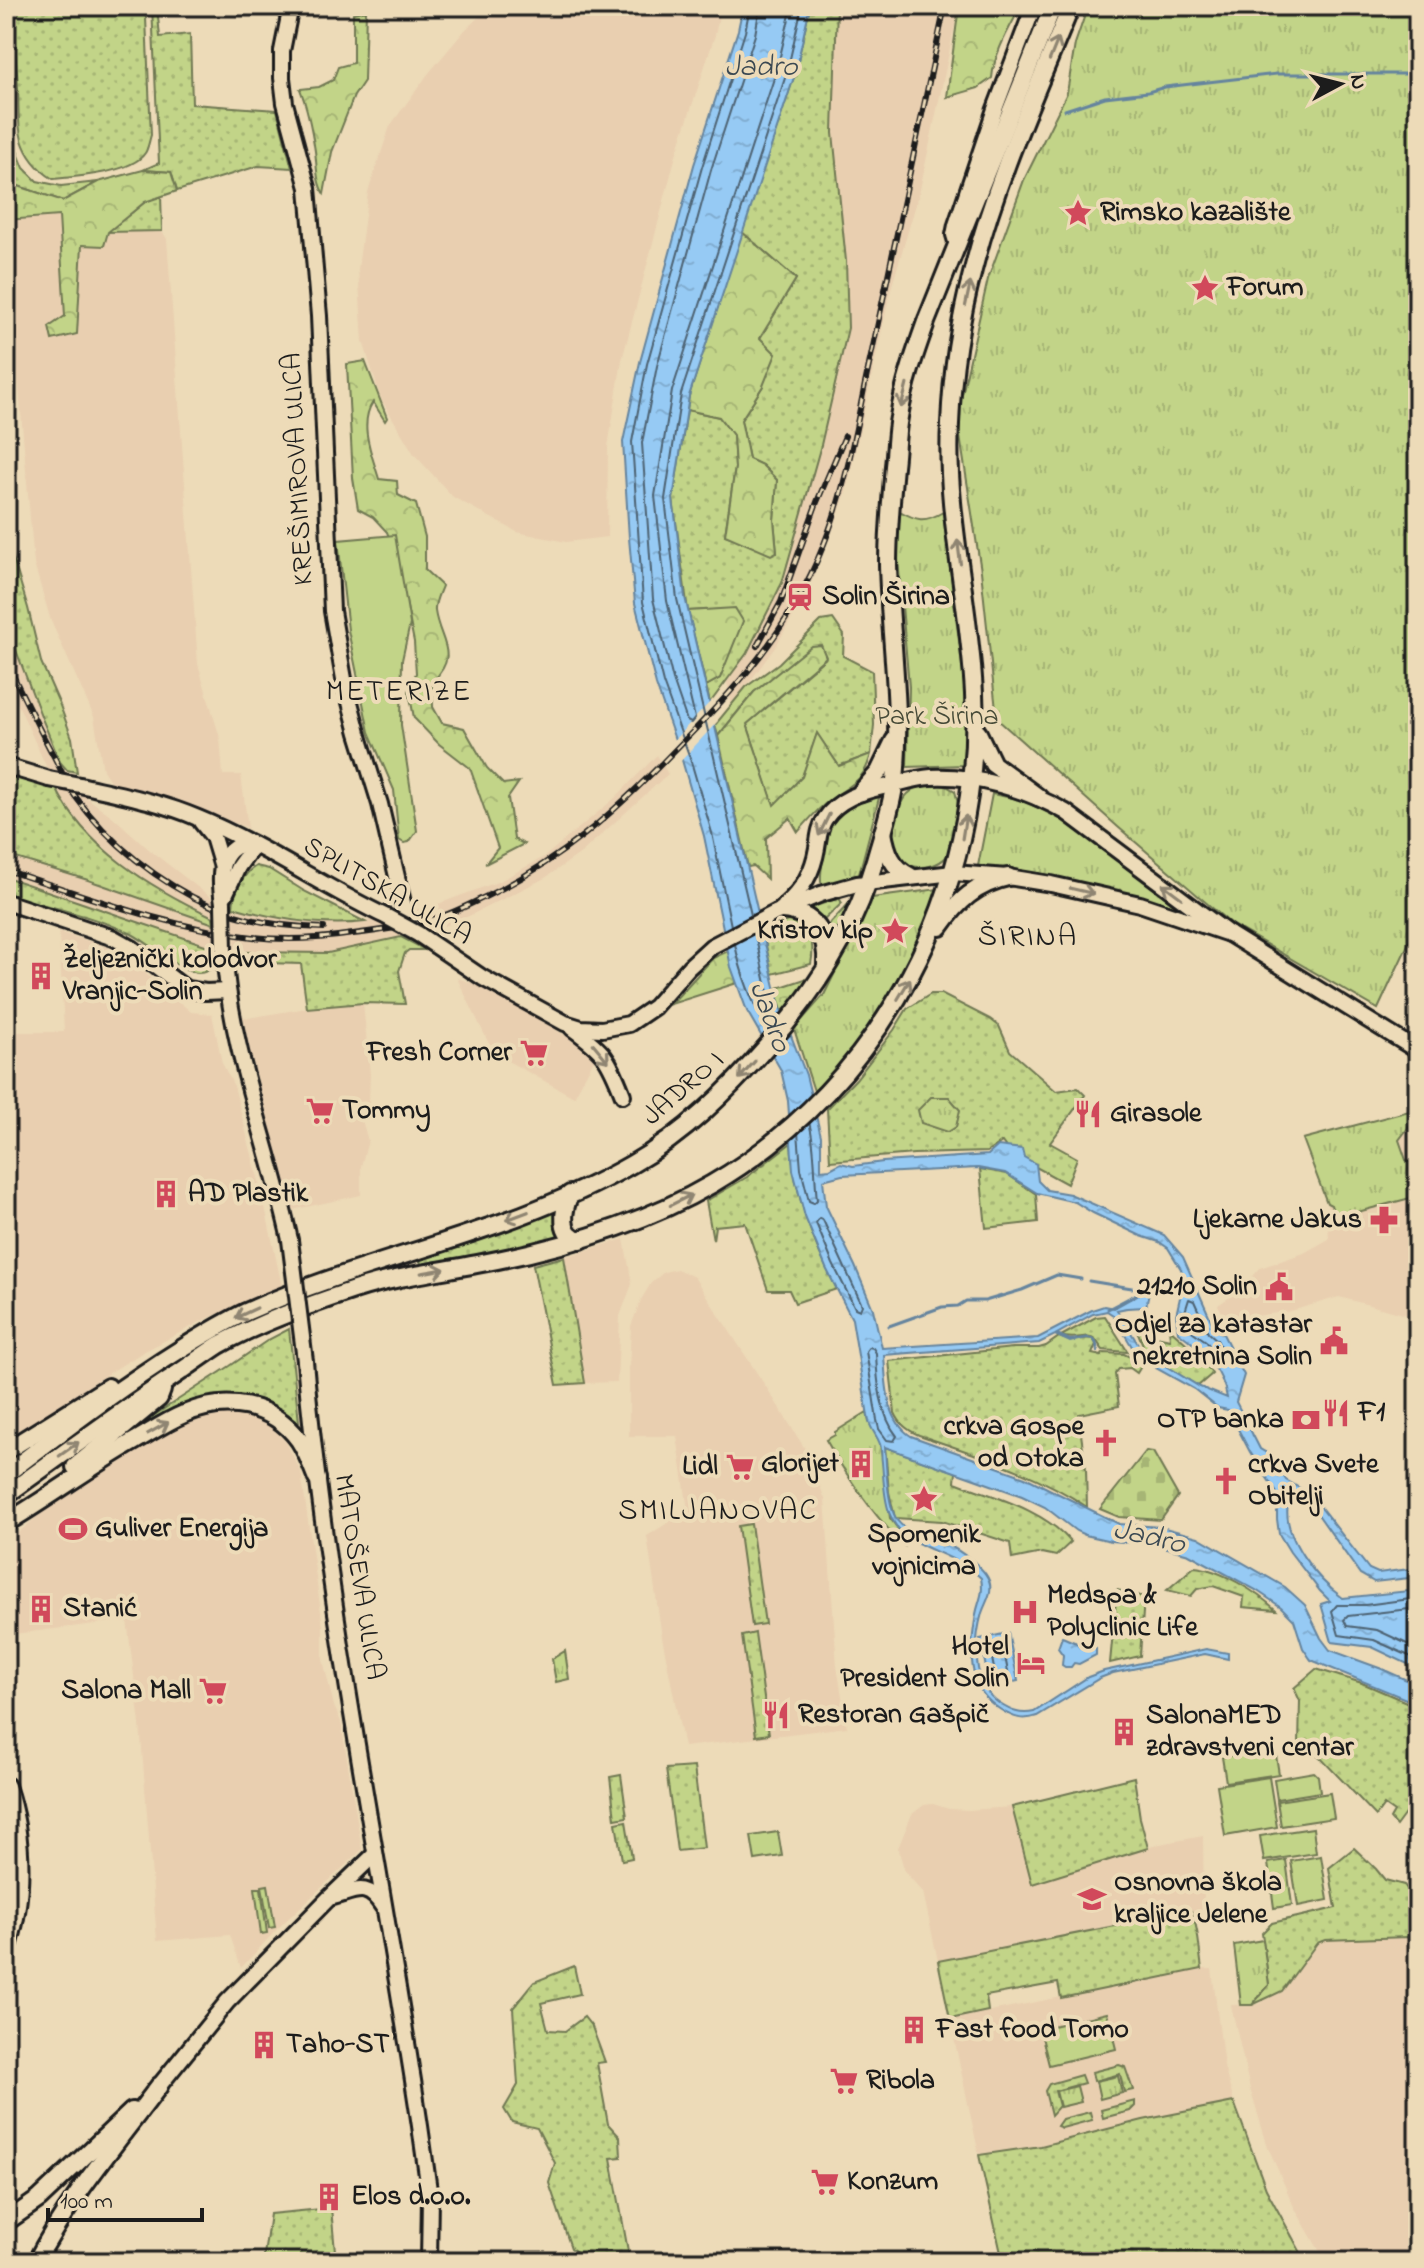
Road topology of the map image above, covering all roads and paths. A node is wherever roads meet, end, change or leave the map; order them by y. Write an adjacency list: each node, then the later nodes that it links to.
1 (291, 6): 24 (main road, KREŠIMIROVA ULICA)
2 (1034, 6): 5 (main road)
3 (1053, 6): 5 (highway)
4 (1071, 6): 6 (highway, one-way to 4)
5 (957, 245): 7 (highway, one-way to 7)
6 (974, 721): 9 (highway); 12 (highway)
7 (898, 728): 10 (highway); 11 (highway)
8 (6, 766): 13 (main road, SPLITSKA ULICA, bridge)
9 (971, 780): 10 (main road); 12 (main road); 17 (highway, one-way to 9)
10 (894, 785): 11 (main road); 14 (highway)
11 (861, 792): 23 (main road, one-way to 23)
12 (1038, 797): 25 (main road, one-way to 12)
13 (195, 817): 15 (main road, SPLITSKA ULICA); 16 (main road, MATOŠEVA ULICA)
14 (883, 831): 18 (highway); 20 (highway, JADRO I)
15 (250, 844): 16 (main road); 22 (main road, MATOŠEVA ULICA); 24 (main road, SPLITSKA ULICA, bridge)
16 (222, 868): 22 (main road, MATOŠEVA ULICA)
17 (953, 873): 18 (main road); 19 (main road); 26 (highway)
18 (910, 876): 20 (main road)
19 (1008, 877): 25 (main road, one-way to 25); 26 (highway)
20 (867, 882): 23 (main road); 27 (highway, JADRO I)
21 (6, 902): 28 (main road)
22 (223, 903): 28 (main road, MATOŠEVA ULICA, bridge)
23 (779, 911): 27 (highway); 29 (main road, SPLITSKA ULICA)
24 (404, 918): 29 (main road, SPLITSKA ULICA, bridge)
25 (1229, 934): 30 (main road)
26 (925, 947): 33 (highway, one-way to 26)
27 (826, 968): 32 (highway, JADRO I, one-way to 32)
28 (228, 991): 38 (main road, MATOŠEVA ULICA, bridge)
29 (565, 1023): 31 (main road, one-way to 31)
30 (1418, 1051)
31 (623, 1095)
32 (570, 1194): 33 (highway); 34 (highway, JADRO I, one-way to 34)
33 (581, 1240): 35 (highway, one-way to 33)
34 (135, 1378): 36 (highway); 37 (highway)
35 (166, 1382): 39 (highway, one-way to 35); 40 (highway)
36 (6, 1451)
37 (6, 1474)
38 (317, 1479): 40 (highway, one-way to 38); 42 (main road, MATOŠEVA ULICA)
39 (6, 1495)
40 (6, 1521)
41 (6, 1786): 45 (highway)
42 (375, 1854): 43 (main road); 44 (main road, MATOŠEVA ULICA)
43 (329, 1898): 44 (main road); 46 (main road)
44 (385, 1909): 49 (main road, MATOŠEVA ULICA)
45 (6, 1952)
46 (159, 2086): 47 (highway); 48 (highway)
47 (6, 2222)
48 (36, 2262)
49 (429, 2262)

